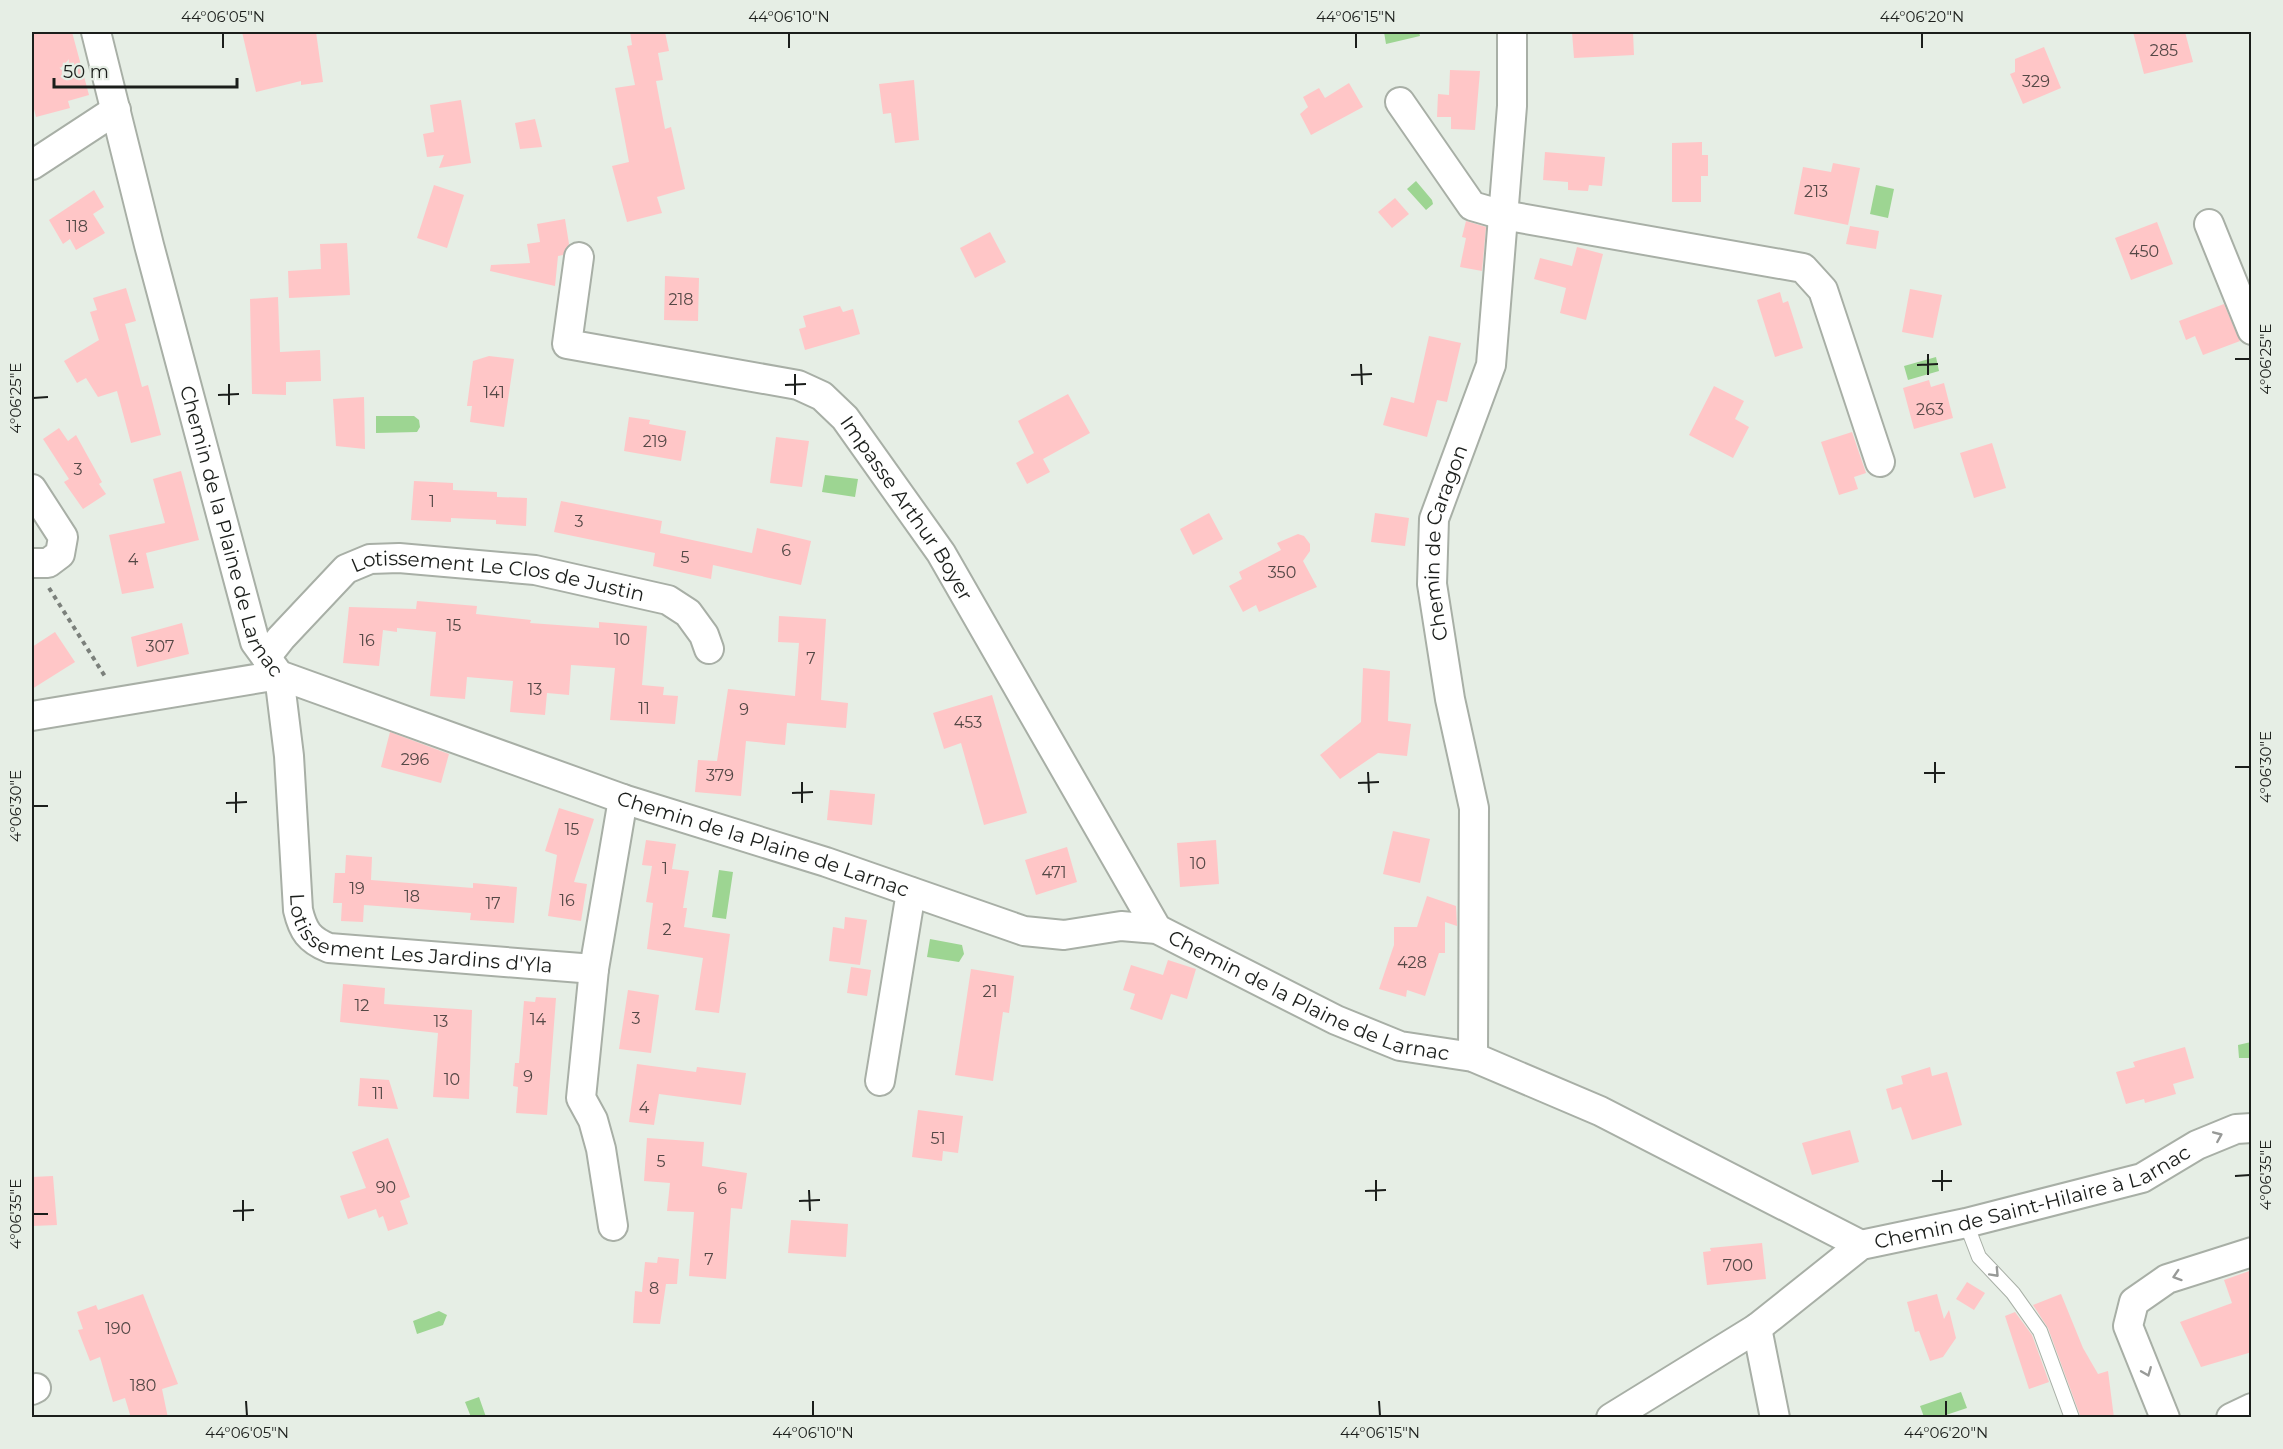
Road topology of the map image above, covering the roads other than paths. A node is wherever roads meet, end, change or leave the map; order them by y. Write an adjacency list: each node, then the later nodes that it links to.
1 (96, 32): 4 (street, Chemin de la Plaine de Larnac)
2 (1512, 32): 6 (street, Chemin de Caragon)
3 (1400, 102): 6 (street)
4 (116, 110): 5 (street); 14 (street, Chemin de la Plaine de Larnac)
5 (32, 165)
6 (1503, 215): 10 (street); 20 (street, Chemin de Caragon)
7 (2209, 224): 9 (street)
8 (579, 257): 18 (street, Impasse Arthur Boyer)
9 (2252, 330)
10 (1880, 462)
11 (32, 489): 12 (street)
12 (37, 571)
13 (709, 649): 14 (street, Lotissement Le Clos de Justin)
14 (272, 666): 15 (street); 16 (street, Chemin de la Plaine de Larnac); 19 (street, Lotissement Les Jardins d'Yla)
15 (32, 716)
16 (624, 799): 17 (street, Chemin de la Plaine de Larnac); 19 (street, Lotissement Les Jardins d'Yla)
17 (911, 892): 18 (street, Chemin de la Plaine de Larnac); 21 (street)
18 (1157, 929): 20 (street, Chemin de la Plaine de Larnac)
19 (594, 969): 24 (street, Lotissement Les Jardins d'Yla)
20 (1473, 1057): 25 (street, Chemin de la Plaine de Larnac)
21 (880, 1080)
22 (2252, 1128): 23 (street, Chemin de Saint-Hilaire à Larnac, one-way to 22)
23 (1966, 1224): 25 (street, Chemin de Saint-Hilaire à Larnac); 31 (lane, one-way to 31)
24 (613, 1226)
25 (1860, 1245): 27 (street, Chemin de Saint-Hilaire à Larnac)
26 (2252, 1252): 32 (street, one-way to 32)
27 (1757, 1328): 29 (street, Chemin de Saint-Hilaire à Larnac); 30 (street)
28 (2252, 1408): 33 (street)
29 (1611, 1418)
30 (1775, 1418)
31 (2072, 1418)
32 (2165, 1418)
33 (2231, 1418)

